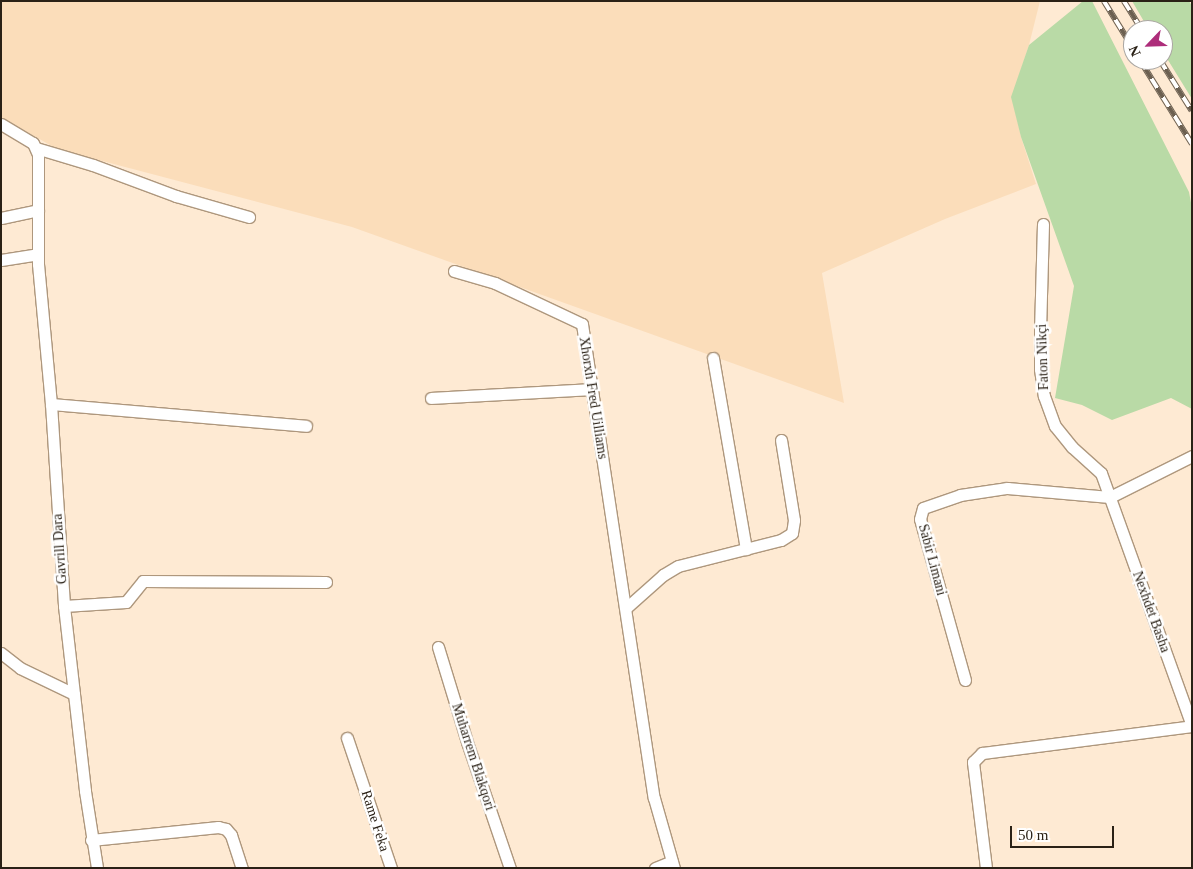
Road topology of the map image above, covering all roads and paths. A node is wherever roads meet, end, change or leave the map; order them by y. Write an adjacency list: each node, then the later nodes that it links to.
1 (1, 124): 2 (street)
2 (36, 148): 3 (street, Gavrill Dara); 4 (street)
3 (38, 210): 5 (street); 7 (street, Gavrill Dara)
4 (249, 217)
5 (1, 218)
6 (1043, 224): 17 (street, Faton Nikçi)
7 (38, 254): 8 (street); 13 (street, Gavrill Dara)
8 (1, 260)
9 (454, 270): 11 (street, Xhorxh Fred Uilliams)
10 (713, 358): 18 (street)
11 (592, 389): 12 (street); 21 (street, Xhorxh Fred Uilliams)
12 (431, 398)
13 (51, 404): 14 (street); 20 (street, Gavrill Dara)
14 (306, 426)
15 (781, 440): 18 (street)
16 (1192, 456): 17 (street)
17 (1110, 498): 24 (street, Sabir Limani); 26 (street, Nexhdet Basha)
18 (746, 549): 21 (street)
19 (326, 582): 20 (street)
20 (64, 606): 25 (street, Gavrill Dara)
21 (626, 608): 29 (street, Xhorxh Fred Uilliams)
22 (438, 647): 33 (street, Muharrem Blakqori)
23 (1, 653): 25 (street)
24 (965, 680)
25 (74, 694): 28 (street, Gavrill Dara)
26 (1192, 726): 35 (street)
27 (347, 738): 32 (street, Rame Feka)
28 (91, 840): 30 (street, Gavrill Dara); 31 (street)
29 (673, 864): 34 (street)
30 (97, 868)
31 (242, 868)
32 (390, 868)
33 (510, 868)
34 (655, 868)
35 (986, 868)

